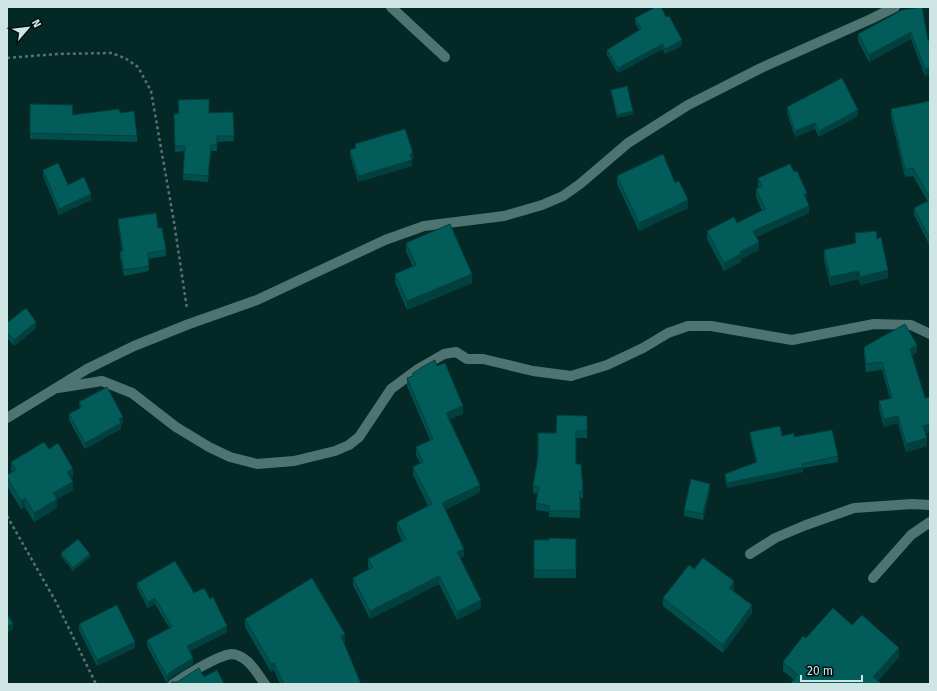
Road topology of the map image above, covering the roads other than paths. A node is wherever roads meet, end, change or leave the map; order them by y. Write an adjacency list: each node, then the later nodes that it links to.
1 (391, 7): 3 (street)
2 (895, 7): 5 (street)
3 (445, 58)
4 (930, 334): 5 (street)
5 (53, 388): 6 (street)
6 (7, 418)
7 (930, 505): 9 (street)
8 (930, 522): 10 (street)
9 (750, 554)
10 (873, 578)
11 (173, 684): 12 (street)
12 (265, 684)

